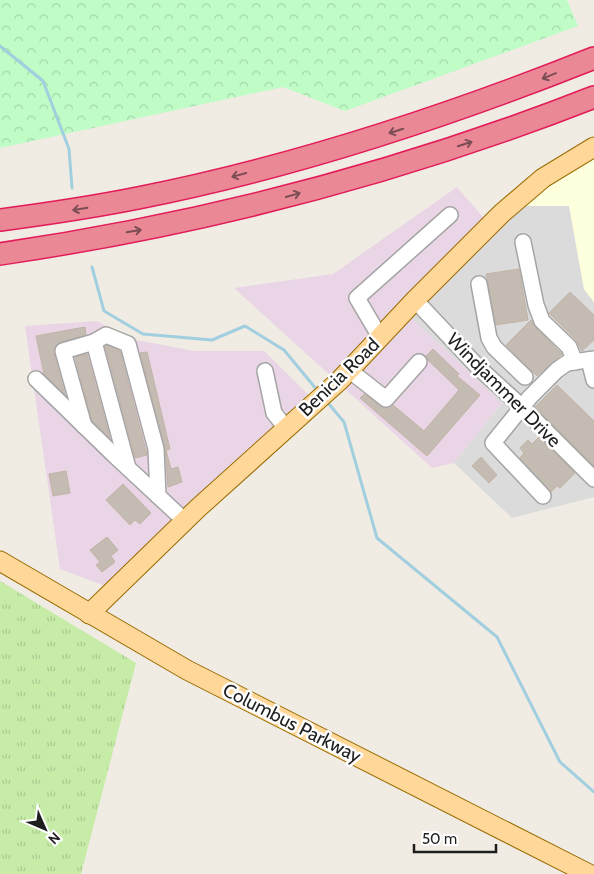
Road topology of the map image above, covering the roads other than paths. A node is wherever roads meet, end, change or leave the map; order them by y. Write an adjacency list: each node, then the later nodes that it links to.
1 (594, 58): 5 (highway, one-way to 5)
2 (594, 97): 7 (highway, one-way to 2)
3 (594, 147): 9 (main road, Benicia Road)
4 (450, 215): 10 (street)
5 (0, 220)
6 (523, 242): 13 (street)
7 (0, 254)
8 (479, 284): 12 (street)
9 (415, 300): 10 (main road, Benicia Road); 15 (street, Windjammer Drive)
10 (380, 337): 16 (main road, Benicia Road)
11 (94, 342): 22 (street); 24 (street); 26 (street)
12 (494, 347): 15 (street); 18 (street)
13 (586, 360): 20 (street); 21 (street)
14 (420, 362): 16 (street)
15 (478, 366): 21 (street, Windjammer Drive)
16 (349, 370): 23 (main road, Benicia Road)
17 (265, 372): 23 (street)
18 (525, 377)
19 (36, 379): 22 (street)
20 (594, 380)
21 (522, 407): 25 (street, Windjammer Drive); 27 (street)
22 (84, 426): 24 (street)
23 (286, 428): 28 (main road, Benicia Road)
24 (128, 468): 26 (street)
25 (594, 479)
26 (158, 496): 28 (street)
27 (543, 496)
28 (185, 521): 30 (main road, Benicia Road)
29 (0, 561): 30 (main road, Columbus Parkway)
30 (89, 614): 31 (main road, Columbus Parkway)
31 (589, 874)

